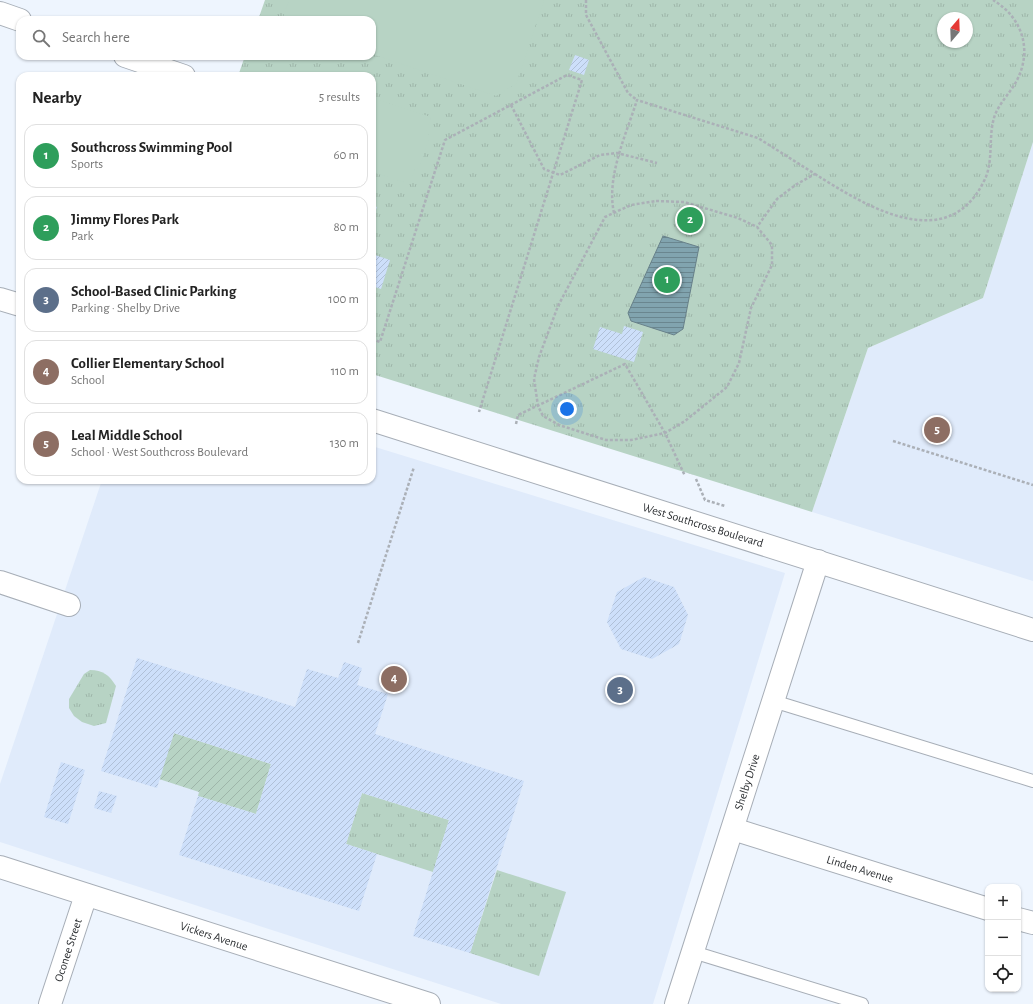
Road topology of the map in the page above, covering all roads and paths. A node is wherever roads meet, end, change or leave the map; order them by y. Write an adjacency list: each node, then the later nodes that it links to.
1 (586, 0): 7 (path)
2 (992, 0): 12 (path)
3 (0, 13): 4 (street)
4 (16, 19)
5 (137, 60): 6 (street)
6 (172, 72)
7 (637, 100): 9 (path); 12 (path)
8 (511, 104): 11 (path); 11 (path); 17 (path)
9 (621, 153): 10 (path); 11 (path); 13 (path)
10 (657, 163)
11 (553, 172): 19 (path)
12 (815, 174): 14 (path)
13 (614, 213): 14 (path); 18 (path)
14 (756, 227): 22 (path)
15 (0, 298): 16 (street)
16 (16, 304)
17 (376, 340)
18 (538, 406): 21 (path); 22 (path); 22 (path)
19 (479, 412)
20 (376, 421): 29 (street, West Southcross Boulevard)
21 (516, 424)
22 (665, 433): 25 (path)
23 (893, 441): 27 (path)
24 (414, 467): 33 (path)
25 (685, 476)
26 (696, 479): 28 (path)
27 (1033, 486)
28 (725, 506)
29 (818, 560): 32 (street, West Southcross Boulevard); 34 (street, Shelby Drive)
30 (0, 582): 31 (street)
31 (69, 605)
32 (1033, 630)
33 (358, 643)
34 (773, 701): 35 (lane); 36 (street, Shelby Drive)
35 (1033, 782)
36 (732, 829): 39 (street, Linden Avenue); 42 (street, Shelby Drive)
37 (0, 868): 38 (street, Vickers Avenue)
38 (86, 896): 43 (street, Oconee Street); 44 (street, Vickers Avenue)
39 (985, 908)
40 (1021, 920): 41 (street)
41 (1033, 923)
42 (693, 952): 45 (street, Shelby Drive); 46 (lane)
43 (50, 1004)
44 (429, 1004)
45 (676, 1004)
46 (862, 1004)

